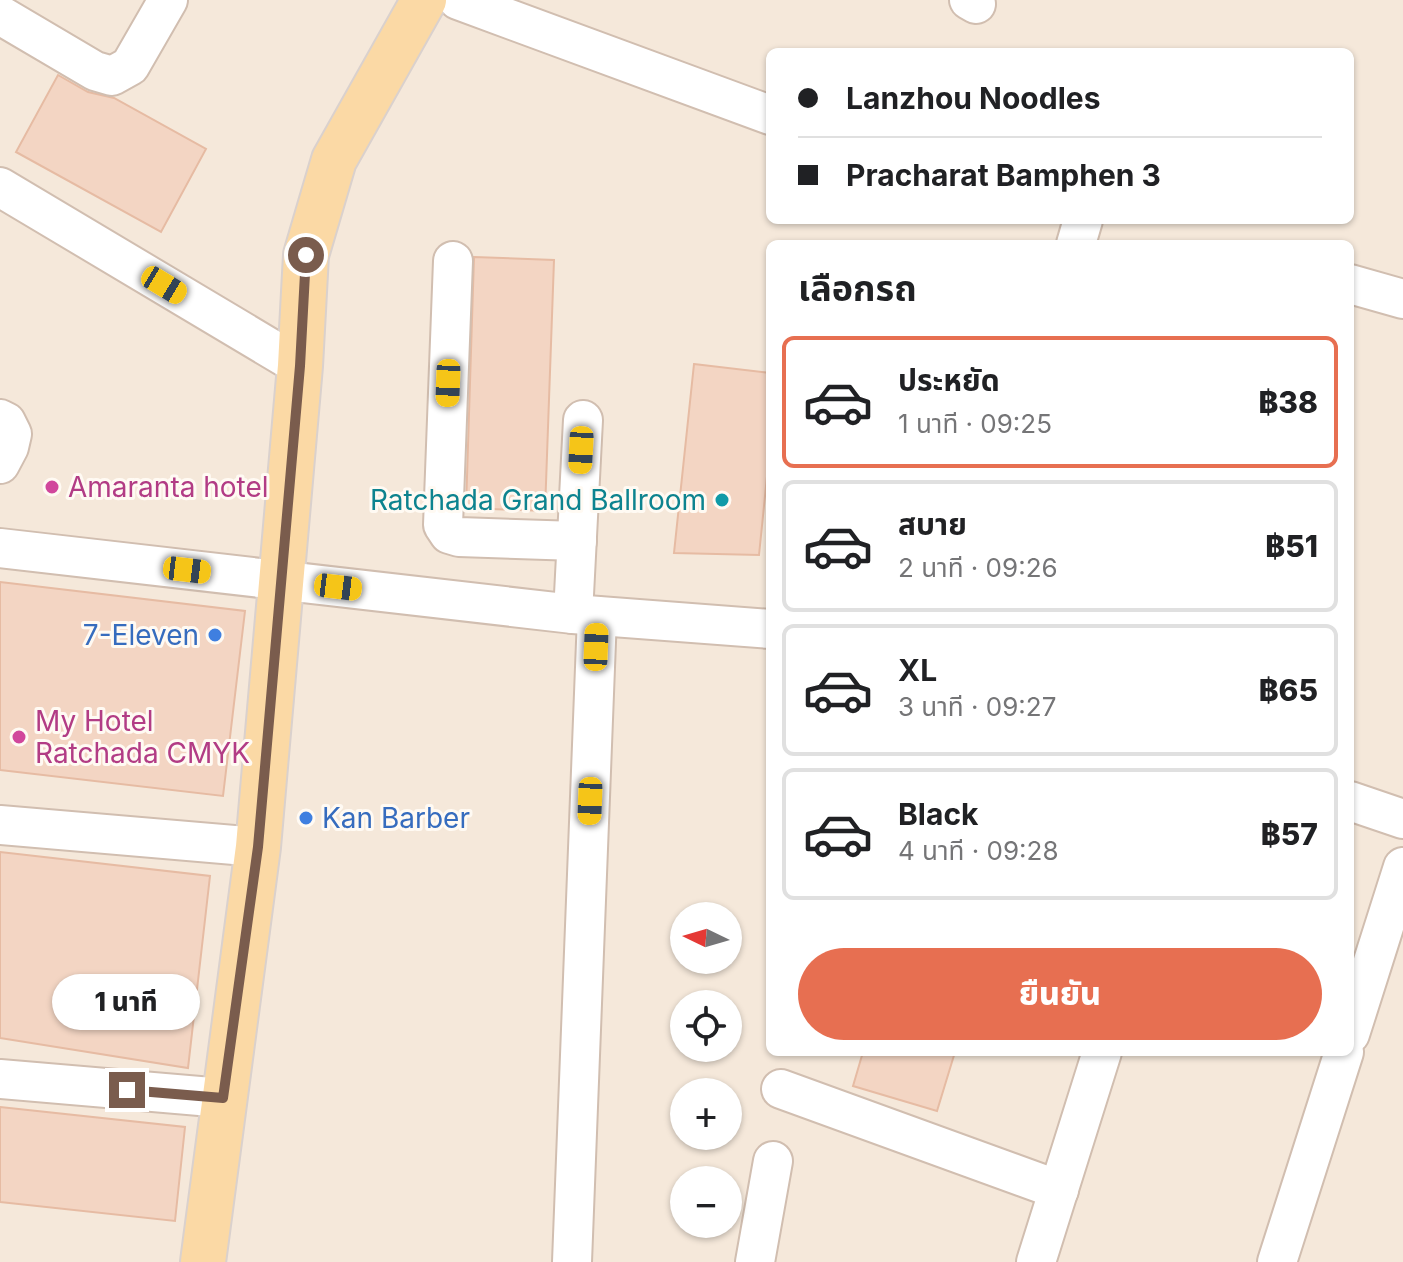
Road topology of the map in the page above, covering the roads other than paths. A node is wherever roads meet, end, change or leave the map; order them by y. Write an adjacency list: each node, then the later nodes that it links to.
1 (168, 0): 4 (street)
2 (424, 0): 10 (main road)
3 (458, 0): 5 (street)
4 (0, 15)
5 (766, 114)
6 (0, 187): 10 (street)
7 (453, 261): 12 (street)
8 (1354, 285): 9 (street)
9 (1403, 299)
10 (300, 366): 14 (main road)
11 (583, 420): 12 (street)
12 (577, 541): 15 (street)
13 (0, 548): 14 (street)
14 (280, 580): 15 (street); 20 (main road)
15 (585, 615): 16 (street); 31 (street)
16 (766, 629)
17 (1354, 802): 18 (street)
18 (1403, 819)
19 (0, 825): 20 (street)
20 (258, 847): 27 (main road)
21 (1403, 867): 22 (street)
22 (1354, 1021)
23 (1101, 1056): 29 (street)
24 (1343, 1056): 34 (street)
25 (0, 1079): 27 (street)
26 (781, 1089): 29 (street)
27 (223, 1098): 30 (main road)
28 (773, 1161): 32 (street)
29 (1059, 1190): 33 (street)
30 (203, 1262)
31 (572, 1262)
32 (755, 1262)
33 (1036, 1262)
34 (1277, 1262)

